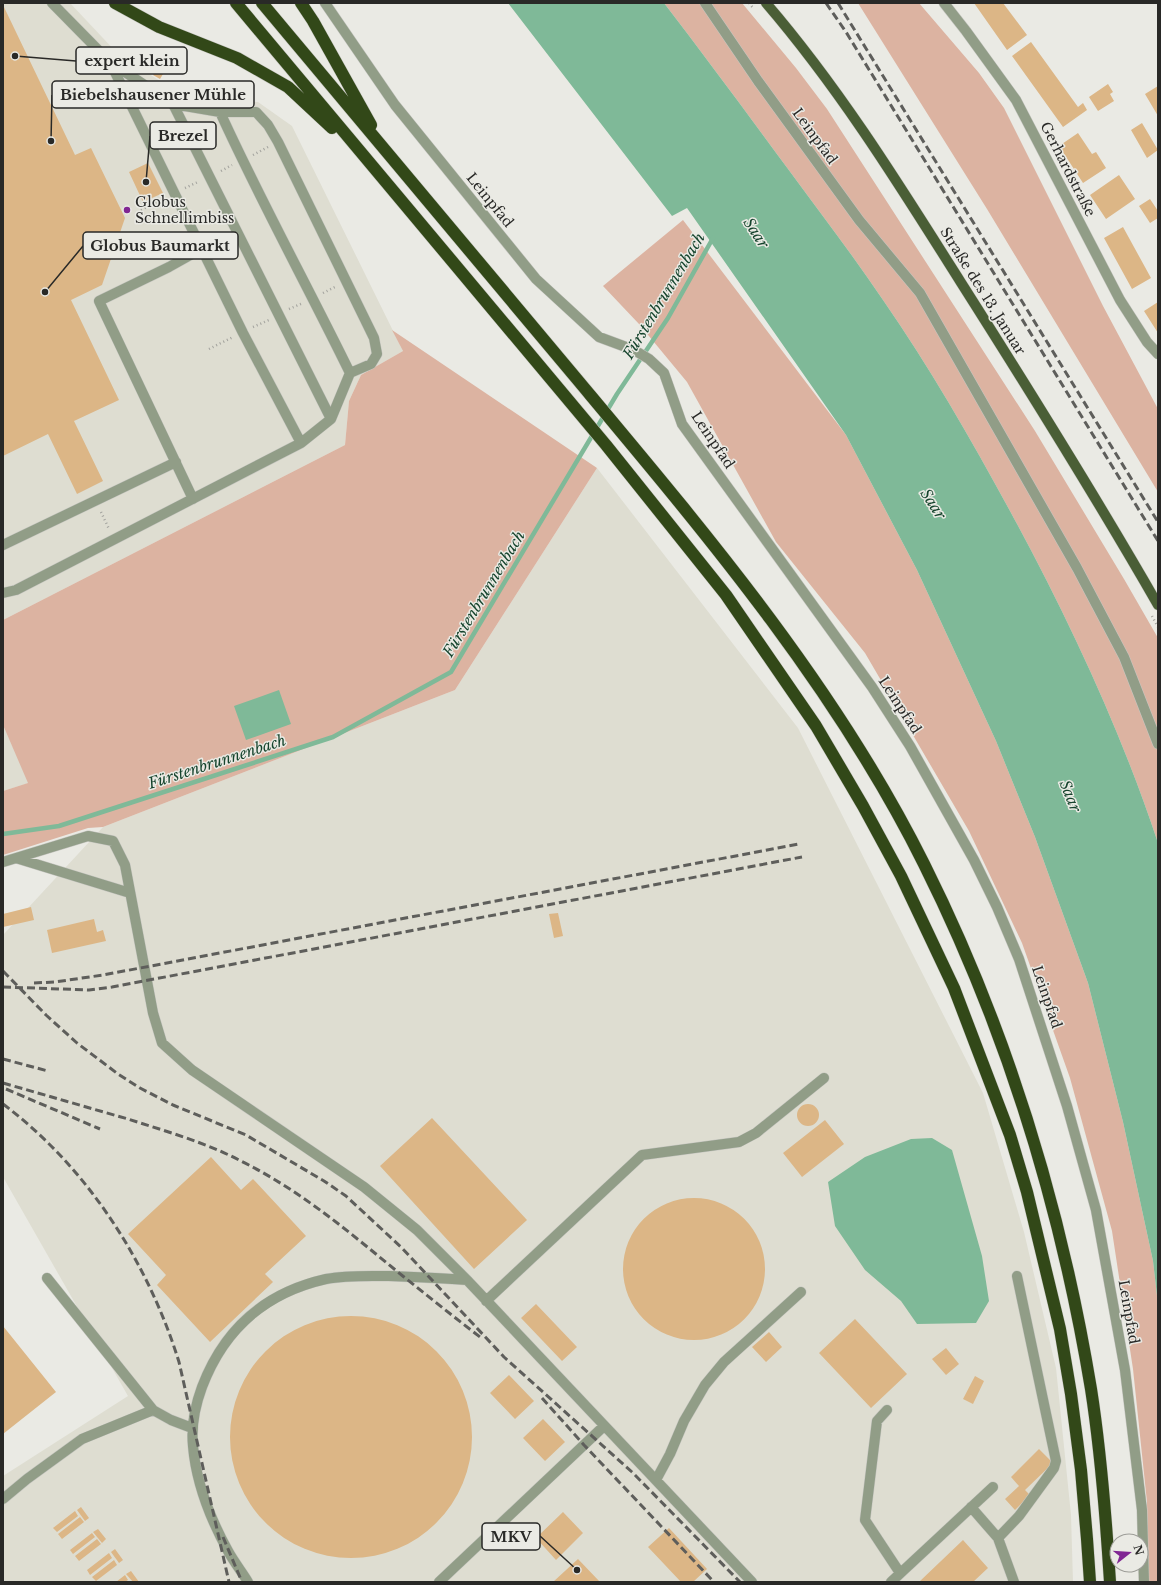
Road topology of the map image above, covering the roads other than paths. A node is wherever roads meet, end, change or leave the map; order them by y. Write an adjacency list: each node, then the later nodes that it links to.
1 (52, 3): 10 (street)
2 (115, 3): 14 (highway)
3 (236, 3): 14 (highway)
4 (262, 3): 13 (highway)
5 (301, 3): 13 (highway)
6 (325, 3): 52 (street, Leinpfad)
7 (704, 3): 25 (street, Leinpfad)
8 (766, 3): 24 (main road, Straße des 13. Januar)
9 (944, 3): 16 (street, Gerhardstraße)
10 (110, 62): 11 (street); 15 (street)
11 (173, 104): 12 (street); 18 (street)
12 (220, 112): 17 (street); 17 (street)
13 (386, 151): 51 (highway)
14 (371, 165): 50 (highway)
15 (201, 249): 19 (street); 20 (street)
16 (1158, 354)
17 (350, 373): 18 (street)
18 (331, 419): 19 (street)
19 (301, 443): 21 (street)
20 (176, 462): 21 (street); 22 (street)
21 (193, 499): 23 (street)
22 (3, 545)
23 (3, 593)
24 (1158, 605)
25 (1158, 744)
26 (16, 858): 27 (street); 28 (street); 28 (street)
27 (3, 862)
28 (130, 893): 32 (street)
29 (824, 1078): 34 (street)
30 (1017, 1276): 43 (street)
31 (47, 1278): 35 (street)
32 (467, 1280): 34 (street); 38 (street)
33 (801, 1292): 39 (street)
34 (486, 1301): 37 (street)
35 (153, 1410): 38 (street); 41 (street)
36 (887, 1410): 44 (street)
37 (604, 1426): 39 (street); 46 (street)
38 (192, 1428): 45 (street)
39 (656, 1480): 47 (street)
40 (993, 1486): 42 (street)
41 (3, 1499)
42 (971, 1507): 43 (street); 44 (street)
43 (998, 1538): 49 (street)
44 (900, 1573): 48 (street)
45 (248, 1582)
46 (439, 1582)
47 (752, 1582)
48 (891, 1582)
49 (1014, 1582)
50 (1090, 1582)
51 (1110, 1582)
52 (1144, 1582)

